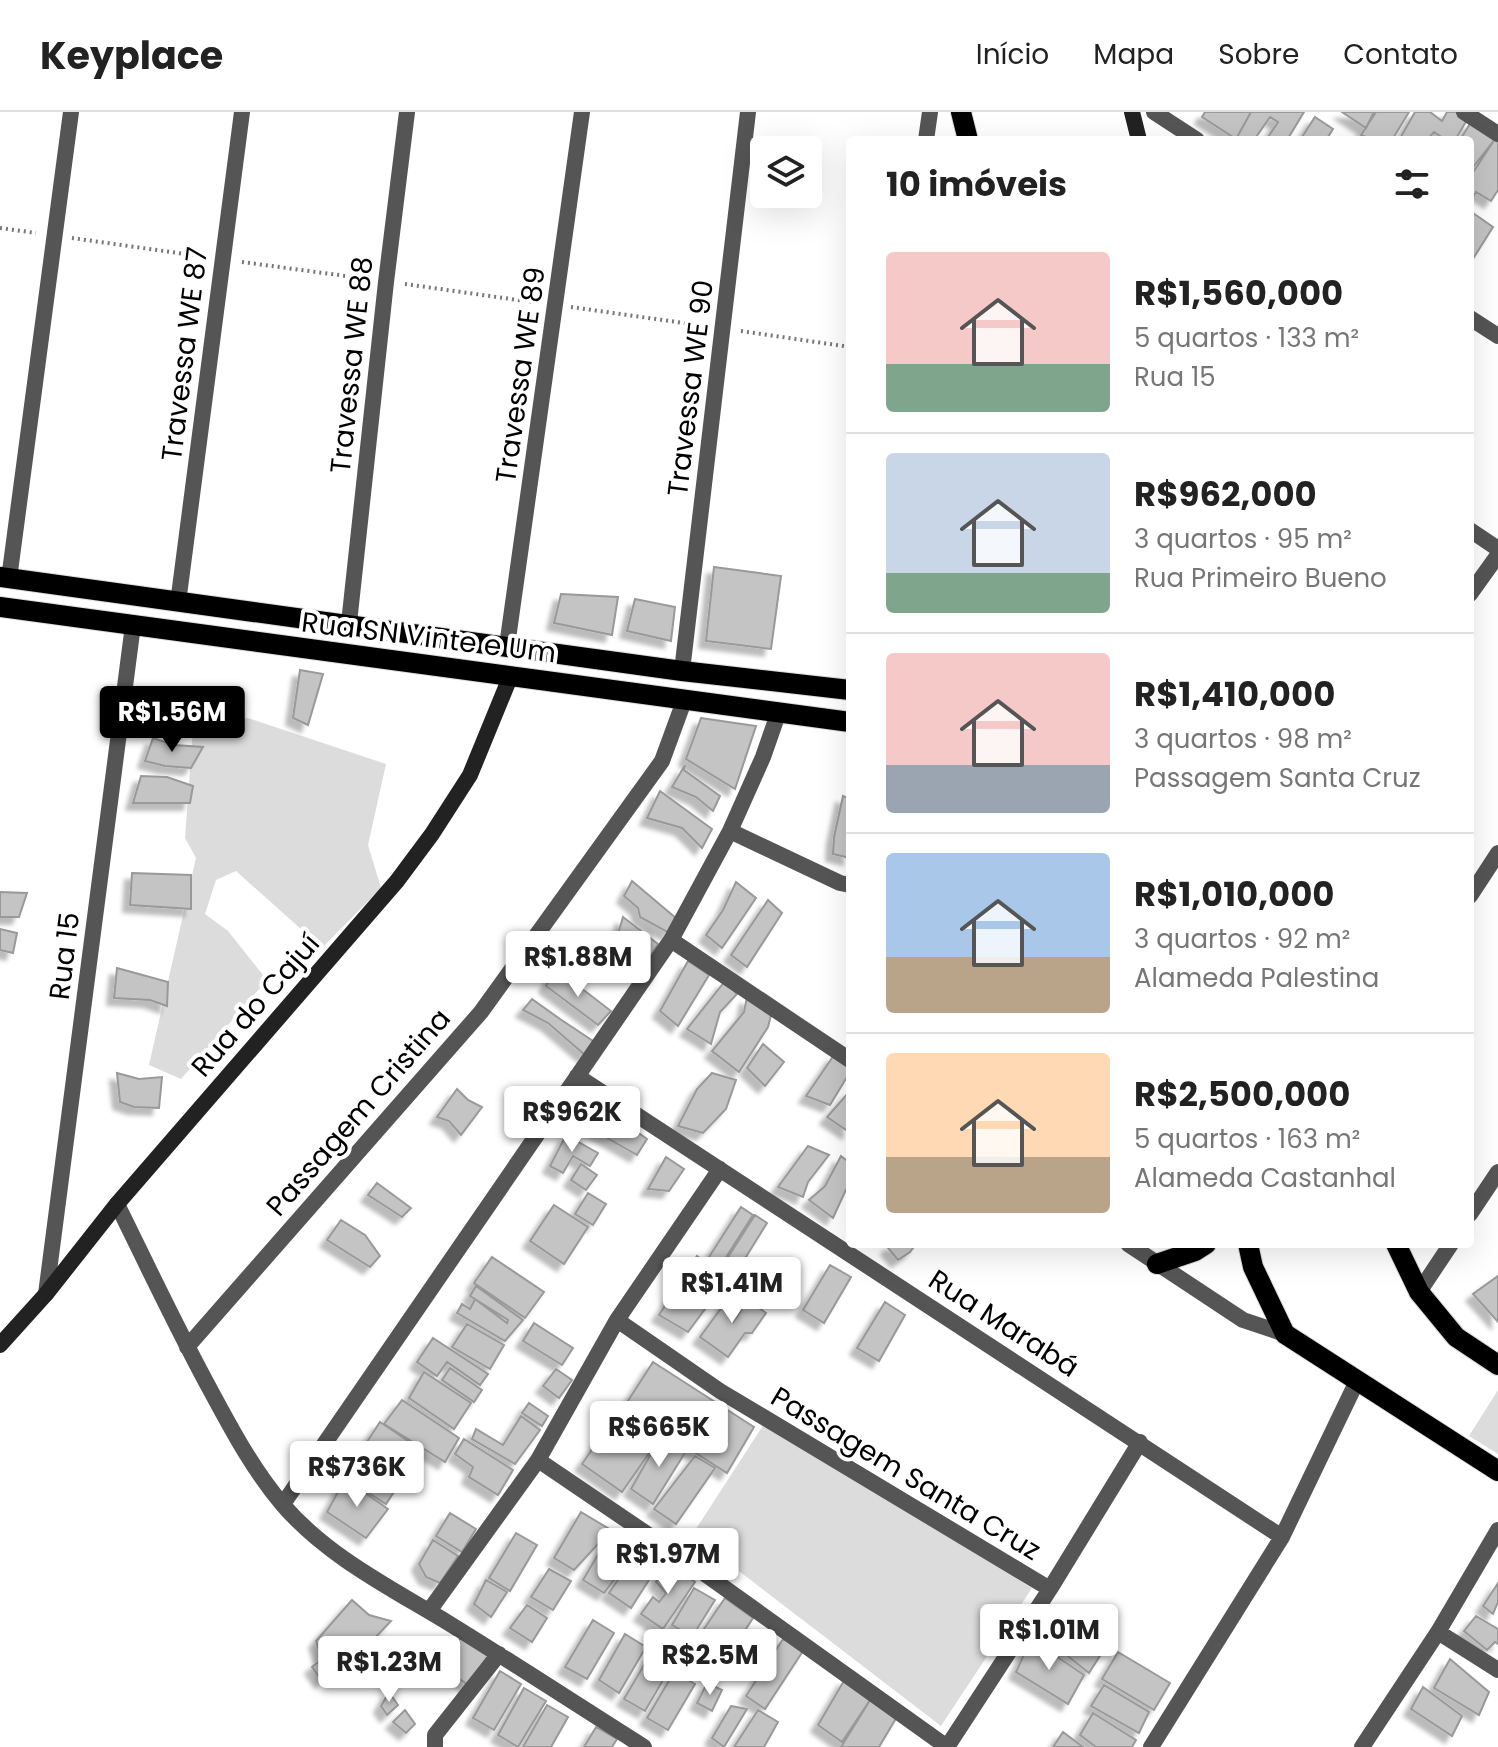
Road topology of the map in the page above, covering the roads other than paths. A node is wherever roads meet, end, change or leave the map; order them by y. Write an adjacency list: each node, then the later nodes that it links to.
1 (71, 112): 20 (street)
2 (242, 112): 23 (street, Travessa WE 87)
3 (407, 112): 26 (street, Travessa WE 88)
4 (582, 112): 28 (street, Travessa WE 89)
5 (748, 112): 29 (street, Travessa WE 90)
6 (930, 112): 12 (street)
7 (961, 112): 13 (main road)
8 (1132, 112): 14 (street)
9 (1153, 112): 14 (street); 15 (street)
10 (1464, 112): 11 (street)
11 (1498, 134)
12 (927, 136)
13 (967, 136)
14 (1138, 136)
15 (1191, 136)
16 (1474, 321): 17 (street)
17 (1498, 336)
18 (1474, 533): 19 (street)
19 (1498, 552): 21 (street)
20 (4, 578): 22 (main road, Rua SN Vinte e Um)
21 (1474, 588)
22 (78, 589): 23 (main road, Rua SN Vinte e Um); 25 (main road)
23 (178, 603): 26 (main road, Rua SN Vinte e Um)
24 (0, 607): 25 (main road, Rua SN Vinte e Um)
25 (75, 618): 27 (main road, Rua SN Vinte e Um)
26 (349, 623): 28 (main road, Rua SN Vinte e Um)
27 (133, 625): 30 (main road, Rua SN Vinte e Um); 55 (street, Rua 15)
28 (507, 646): 29 (main road, Rua SN Vinte e Um)
29 (682, 671): 31 (main road, Rua SN Vinte e Um)
30 (511, 675): 33 (main road, Rua SN Vinte e Um); 46 (street, Rua do Cajuí)
31 (744, 678): 32 (main road, Rua SN Vinte e Um); 34 (main road)
32 (846, 690)
33 (684, 701): 34 (main road, Rua SN Vinte e Um); 59 (street, Passagem Cristina)
34 (740, 708): 35 (main road, Rua SN Vinte e Um)
35 (778, 714): 36 (main road, Rua SN Vinte e Um); 37 (street)
36 (846, 722)
37 (730, 831): 39 (street); 41 (street)
38 (1498, 853): 40 (street)
39 (846, 884)
40 (1474, 890)
41 (671, 940): 42 (street); 43 (street)
42 (846, 1057)
43 (577, 1076): 44 (street, Rua Marabá); 65 (street)
44 (720, 1169): 56 (street); 62 (street, Rua Marabá)
45 (1498, 1172): 47 (street)
46 (117, 1204): 55 (street, Rua do Cajuí); 59 (street)
47 (1474, 1206)
48 (1134, 1248): 53 (street)
49 (1200, 1248): 53 (main road)
50 (1249, 1248): 57 (main road)
51 (1398, 1248): 54 (main road)
52 (1448, 1248): 54 (street)
53 (1157, 1264): 57 (street)
54 (1419, 1292): 60 (main road)
55 (46, 1294): 58 (street, Rua do Cajuí)
56 (617, 1320): 63 (street); 68 (street, Passagem Santa Cruz)
57 (1285, 1334): 61 (main road)
58 (0, 1345)
59 (187, 1347): 65 (street)
60 (1498, 1365)
61 (1357, 1381): 64 (main road); 67 (street)
62 (1140, 1442): 67 (street, Rua Marabá); 68 (street)
63 (538, 1460): 69 (street); 75 (street)
64 (1498, 1471)
65 (283, 1504): 69 (street)
66 (1498, 1530): 70 (street)
67 (1282, 1537): 76 (street)
68 (1050, 1589): 75 (street)
69 (429, 1611): 71 (street)
70 (1438, 1632): 72 (street); 77 (street)
71 (499, 1654): 73 (street); 74 (street)
72 (1498, 1670)
73 (435, 1747)
74 (644, 1747)
75 (947, 1747)
76 (1151, 1747)
77 (1362, 1747)

